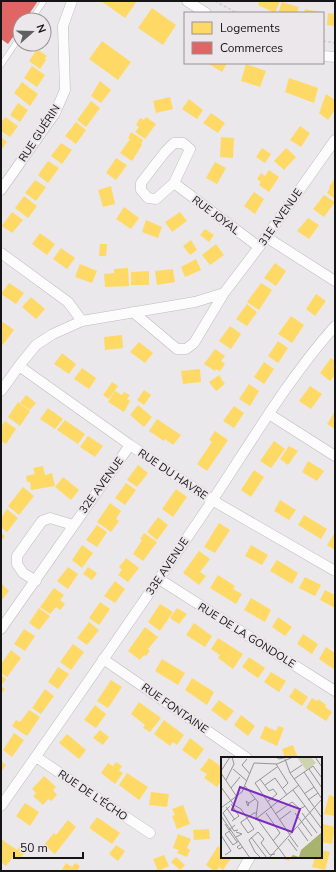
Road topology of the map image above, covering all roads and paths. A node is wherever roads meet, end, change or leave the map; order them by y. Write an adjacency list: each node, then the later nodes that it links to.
1 (44, 1): 6 (lane)
2 (72, 1): 16 (street, RUE GUÉRIN)
3 (187, 1): 5 (street)
4 (215, 1): 7 (path)
5 (203, 7)
6 (36, 12)
7 (235, 12)
8 (324, 41): 9 (path)
9 (335, 43)
10 (12, 49): 13 (lane)
11 (324, 56): 12 (street)
12 (335, 57)
13 (1, 65)
14 (335, 140): 17 (street, 31E AVENUE)
15 (174, 183): 15 (street); 18 (street, RUE JOYAL)
16 (1, 190)
17 (266, 238): 18 (street, 31E AVENUE); 20 (street)
18 (259, 247): 21 (street, 31E AVENUE)
19 (1, 253): 23 (street)
20 (335, 281)
21 (224, 293): 22 (street); 22 (street, 31E AVENUE)
22 (133, 312): 23 (street)
23 (82, 321): 25 (street)
24 (335, 326): 27 (street, 33E AVENUE)
25 (19, 366): 26 (street); 28 (street, RUE DU HAVRE)
26 (1, 391)
27 (269, 414): 29 (street); 30 (street, 33E AVENUE)
28 (130, 445): 30 (street, RUE DU HAVRE); 31 (street, 32E AVENUE)
29 (335, 456)
30 (212, 500): 32 (street, RUE DU HAVRE); 33 (street, 33E AVENUE)
31 (72, 525): 34 (street, 32E AVENUE); 34 (street, 32E AVENUE)
32 (335, 571)
33 (159, 579): 36 (street, 33E AVENUE); 37 (street, RUE DE LA GONDOLE)
34 (36, 581): 35 (street, 32E AVENUE)
35 (1, 629)
36 (103, 659): 38 (street, 33E AVENUE); 39 (street, RUE FONTAINE)
37 (335, 691)
38 (36, 757): 40 (street, 33E AVENUE); 41 (street, RUE DE L'ÉCHO)
39 (245, 757)
40 (1, 806)
41 (150, 833)
42 (249, 858): 43 (street)
43 (242, 871)

